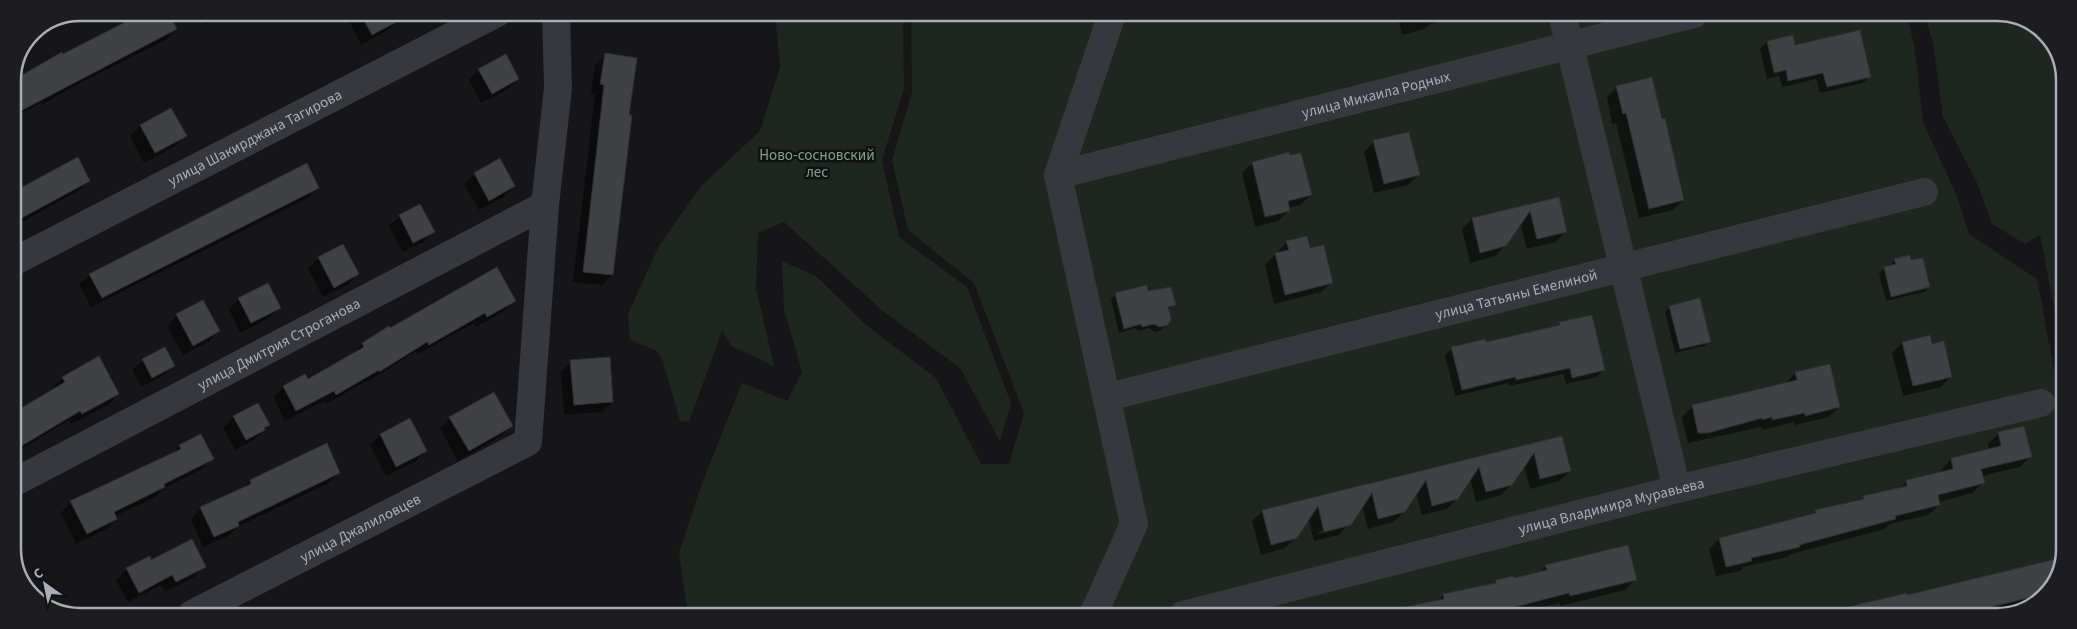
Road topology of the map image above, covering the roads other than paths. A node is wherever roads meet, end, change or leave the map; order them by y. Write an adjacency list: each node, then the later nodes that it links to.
1 (481, 21): 10 (street, улица Шакирджана Тагирова)
2 (556, 21): 9 (street)
3 (1110, 21): 7 (street)
4 (1564, 21): 6 (street)
5 (1667, 21): 6 (street, улица Михаила Родных)
6 (1570, 46): 7 (street, улица Михаила Родных); 11 (street)
7 (1058, 175): 12 (street)
8 (1924, 192): 11 (street, улица Татьяны Емелиной)
9 (545, 205): 14 (street, улица Дмитрия Строганова); 16 (street, улица Джалиловцев)
10 (21, 258)
11 (1623, 268): 12 (street, улица Татьяны Емелиной); 15 (street)
12 (1108, 397): 17 (street)
13 (2041, 403): 15 (street, улица Владимира Муравьева)
14 (21, 479)
15 (1676, 489): 18 (street, улица Владимира Муравьева)
16 (204, 608)
17 (1096, 608)
18 (1214, 608)

